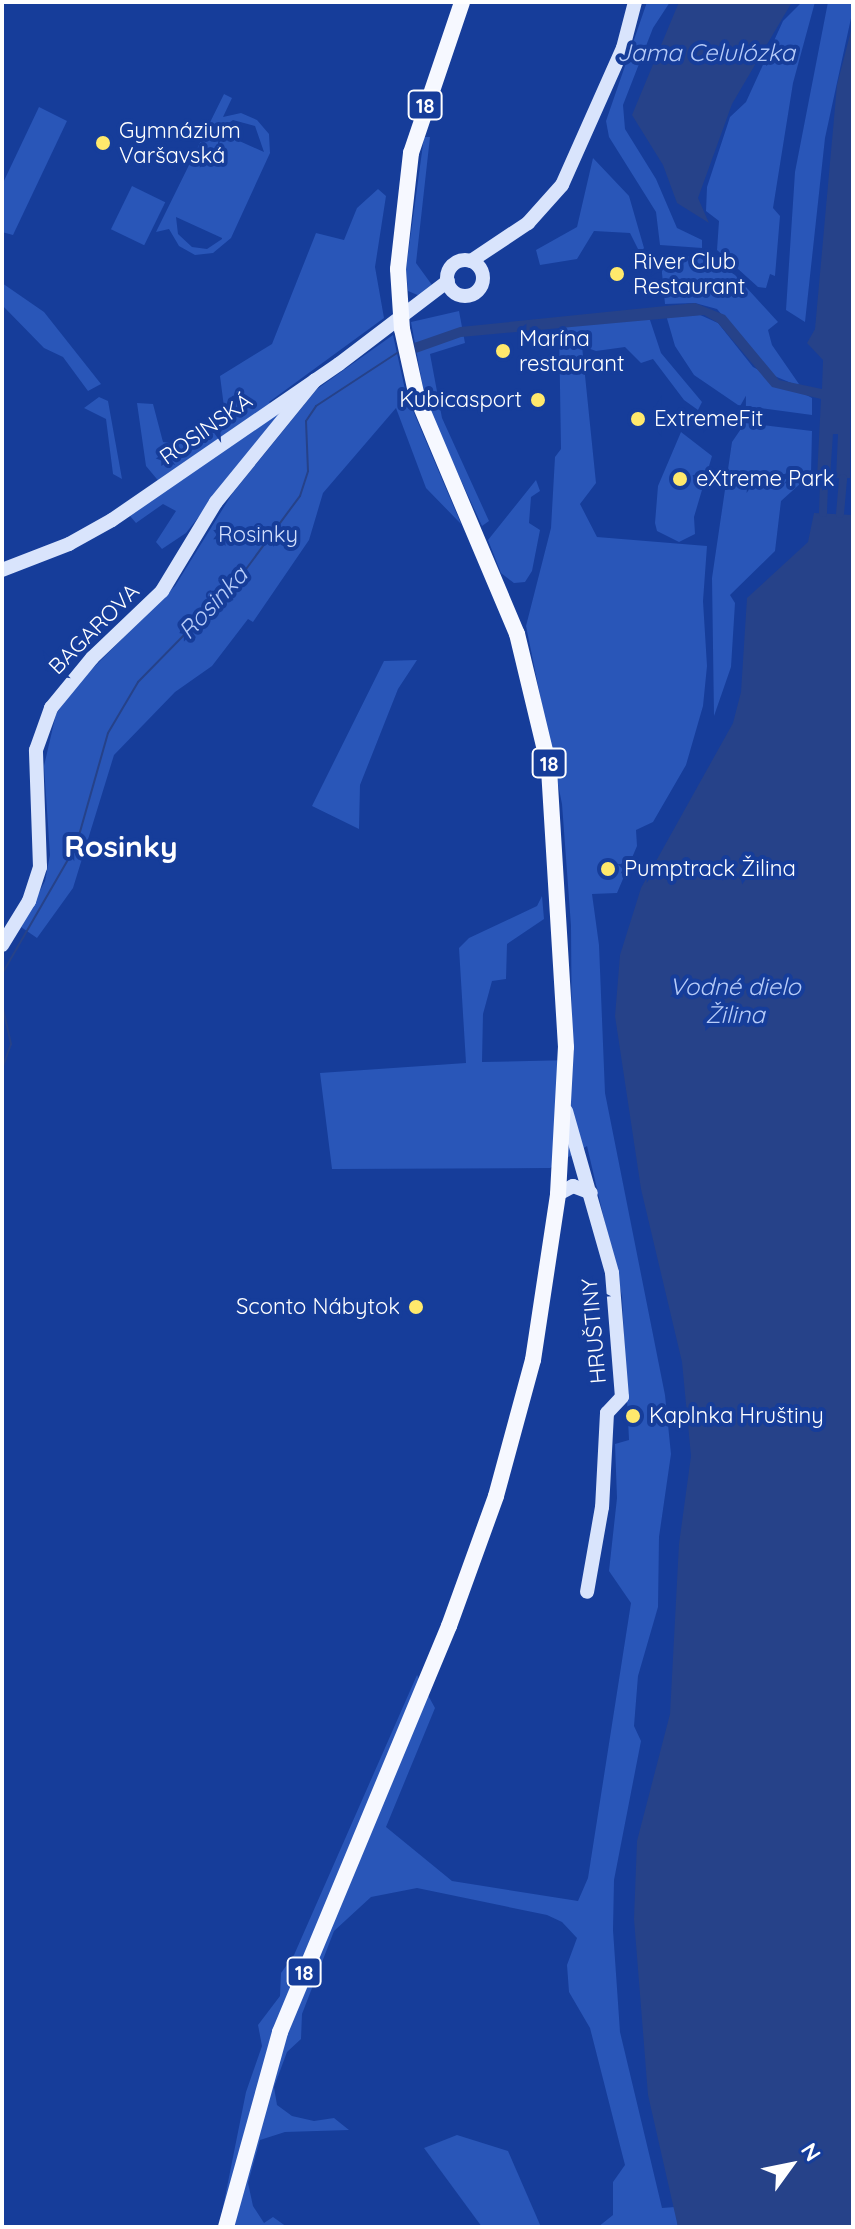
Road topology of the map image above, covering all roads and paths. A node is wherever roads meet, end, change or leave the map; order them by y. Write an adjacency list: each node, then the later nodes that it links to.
1 (462, 2): 8 (main road, 18, bridge)
2 (635, 2): 3 (street)
3 (476, 267): 4 (street); 4 (street)
4 (451, 287): 5 (street, ROSINSKÁ)
5 (315, 380): 6 (street, ROSINSKÁ); 7 (street, BAGAROVA)
6 (2, 570)
7 (2, 945)
8 (566, 1111): 9 (street, HRUŠTINY); 10 (main road, 18)
9 (591, 1193): 10 (street); 11 (street, HRUŠTINY)
10 (558, 1194): 12 (main road, 18)
11 (587, 1592)
12 (226, 2227)

